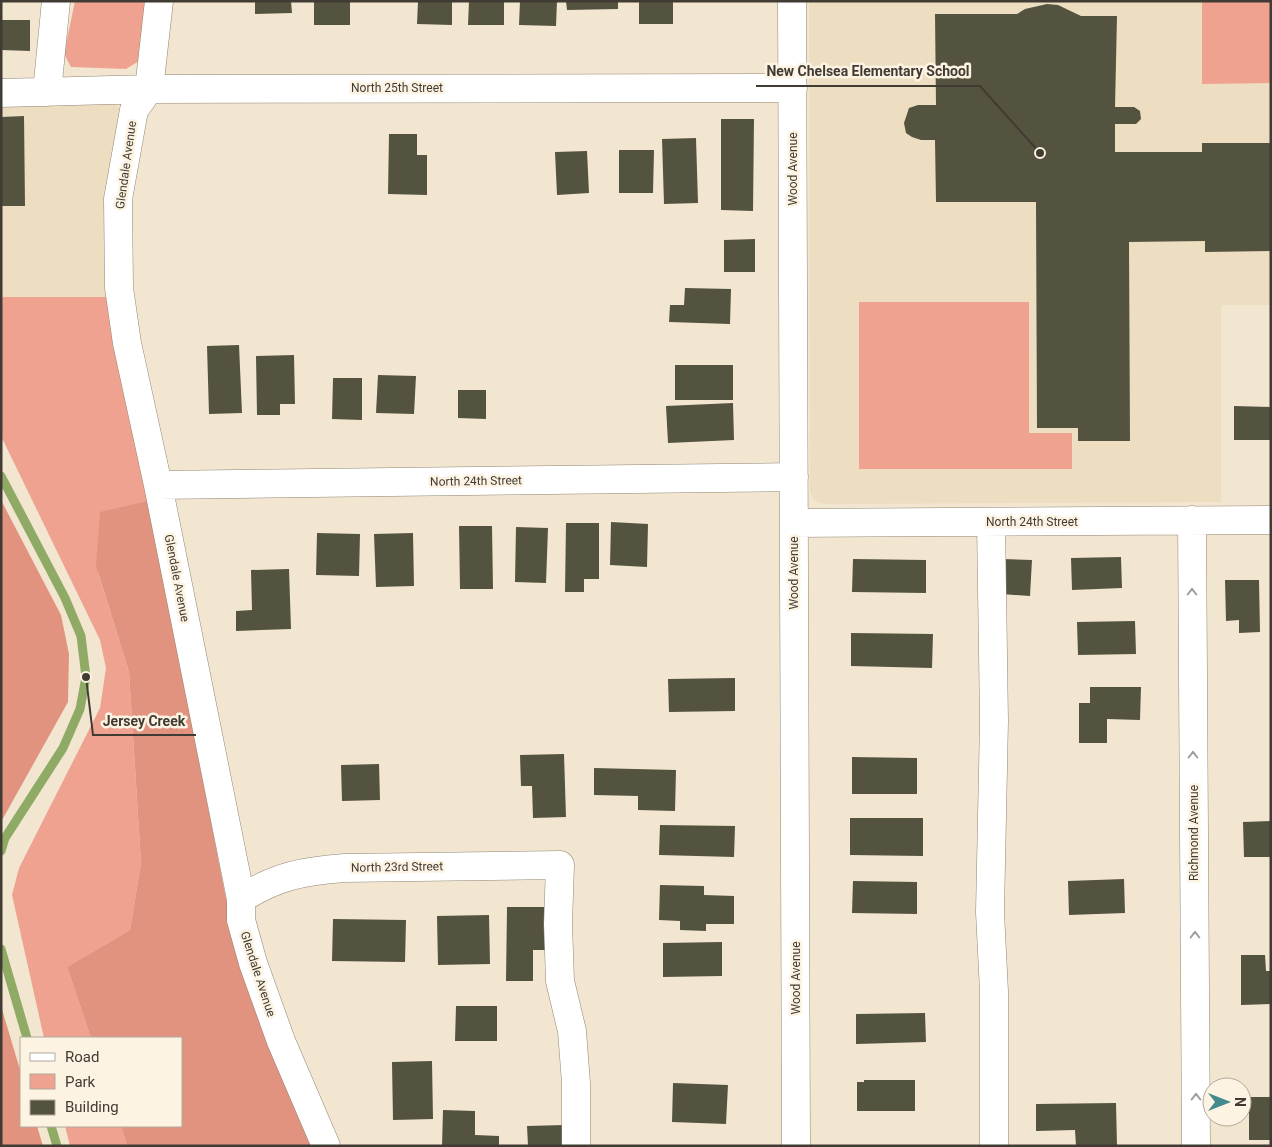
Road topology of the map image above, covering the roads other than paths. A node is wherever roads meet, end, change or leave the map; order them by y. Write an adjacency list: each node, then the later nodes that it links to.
1 (56, 1): 6 (street)
2 (158, 1): 5 (street)
3 (792, 1): 4 (street, Wood Avenue)
4 (793, 88): 5 (street, North 25th Street); 8 (street, Wood Avenue)
5 (150, 89): 6 (street, North 25th Street); 9 (street, Glendale Avenue)
6 (46, 92): 7 (street, North 25th Street)
7 (1, 93)
8 (794, 477): 9 (street, North 24th Street); 13 (street, Wood Avenue)
9 (158, 485): 14 (street, Glendale Avenue)
10 (1192, 520): 11 (street, North 24th Street); 12 (street, North 24th Street); 19 (street, Richmond Avenue, one-way to 10)
11 (1271, 520)
12 (991, 522): 13 (street, North 24th Street); 18 (street)
13 (794, 523): 17 (street, Wood Avenue)
14 (241, 899): 15 (street, Glendale Avenue); 16 (street, North 23rd Street)
15 (326, 1146)
16 (576, 1146)
17 (796, 1146)
18 (994, 1146)
19 (1196, 1146)

